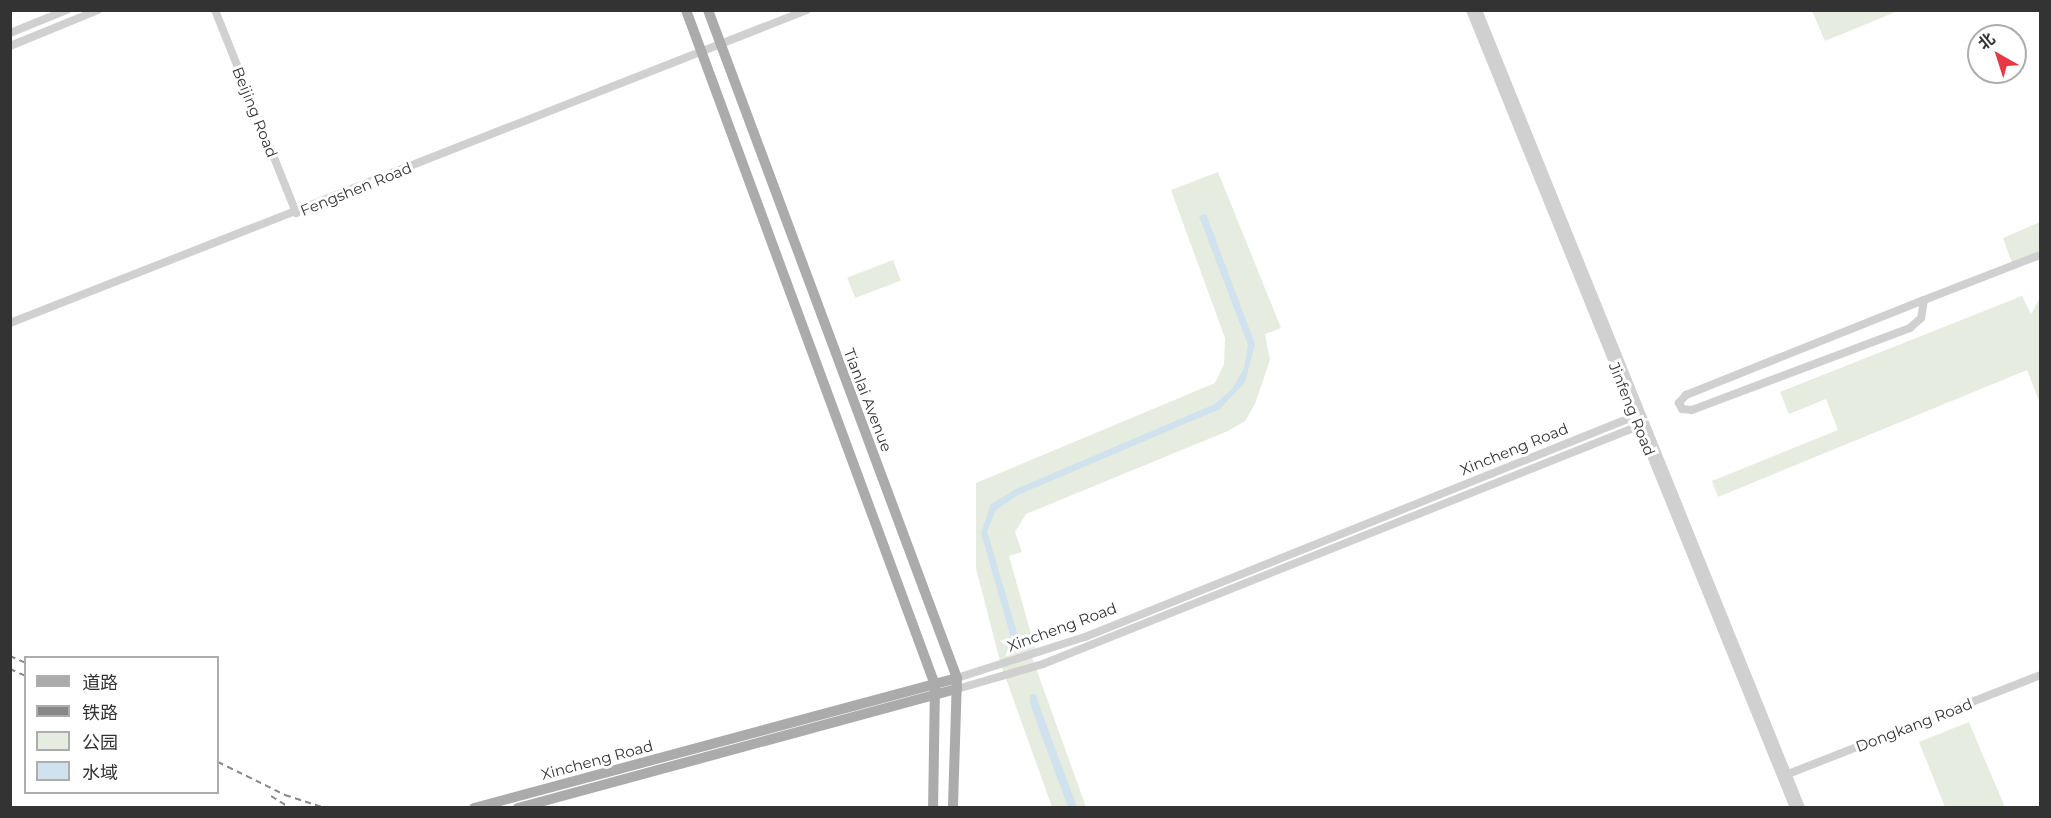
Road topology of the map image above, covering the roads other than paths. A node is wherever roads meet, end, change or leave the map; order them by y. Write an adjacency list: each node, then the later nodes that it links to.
1 (67, 10): 9 (street)
2 (98, 10): 11 (street)
3 (215, 10): 13 (street, Beijing Road)
4 (686, 10): 12 (main road)
5 (708, 10): 10 (main road, Tianlai Avenue)
6 (807, 10): 10 (street, Fengshen Road)
7 (1470, 10): 17 (street, Jinfeng Road)
8 (1478, 10): 17 (street, Jinfeng Road)
9 (10, 33)
10 (721, 45): 12 (street, Fengshen Road); 20 (main road, Tianlai Avenue)
11 (10, 46)
12 (701, 51): 13 (street, Fengshen Road); 21 (main road)
13 (296, 213): 16 (street, Fengshen Road)
14 (2040, 255): 15 (street)
15 (1924, 300): 15 (street)
16 (10, 323)
17 (1638, 415): 18 (street, Jinfeng Road); 20 (street, Xincheng Road)
18 (1641, 425): 20 (street, Xincheng Road); 22 (street, Jinfeng Road); 27 (street, Jinfeng Road)
19 (2040, 675): 22 (street, Dongkang Road)
20 (957, 684): 21 (main road, Xincheng Road); 26 (main road, Tianlai Avenue)
21 (935, 691): 23 (main road, Xincheng Road); 24 (main road, Xincheng Road); 25 (main road)
22 (1788, 774): 28 (street, Jinfeng Road)
23 (474, 807)
24 (518, 807)
25 (933, 807)
26 (953, 807)
27 (1794, 807)
28 (1801, 807)

